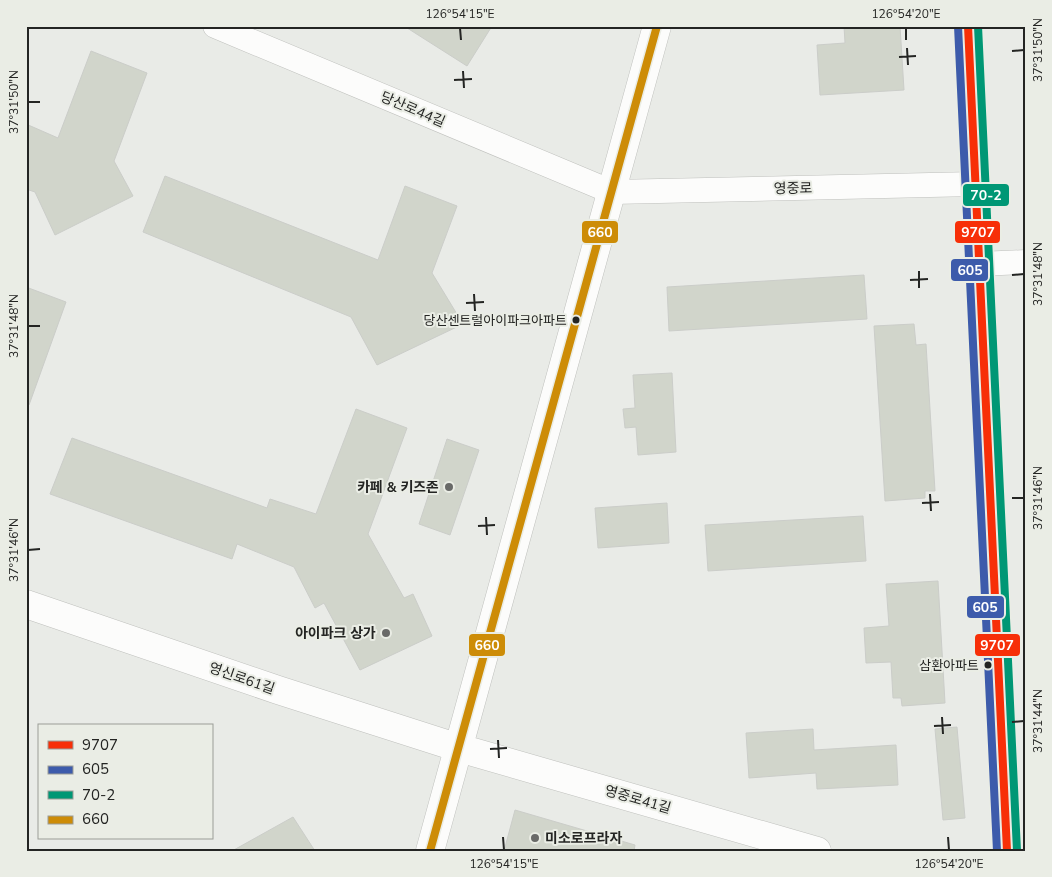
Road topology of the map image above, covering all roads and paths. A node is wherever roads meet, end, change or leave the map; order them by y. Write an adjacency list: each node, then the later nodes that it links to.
1 (215, 26): 5 (street, 당산로44길)
2 (657, 26): 5 (main road)
3 (968, 26): 4 (main road)
4 (975, 184): 5 (street, 영중로); 7 (main road)
5 (612, 192): 9 (main road)
6 (1026, 262): 7 (street)
7 (979, 264): 12 (main road)
8 (26, 604): 9 (main road, 영신로61길)
9 (460, 748): 10 (main road); 11 (main road, 영중로41길)
10 (430, 851)
11 (817, 851)
12 (1007, 851)

